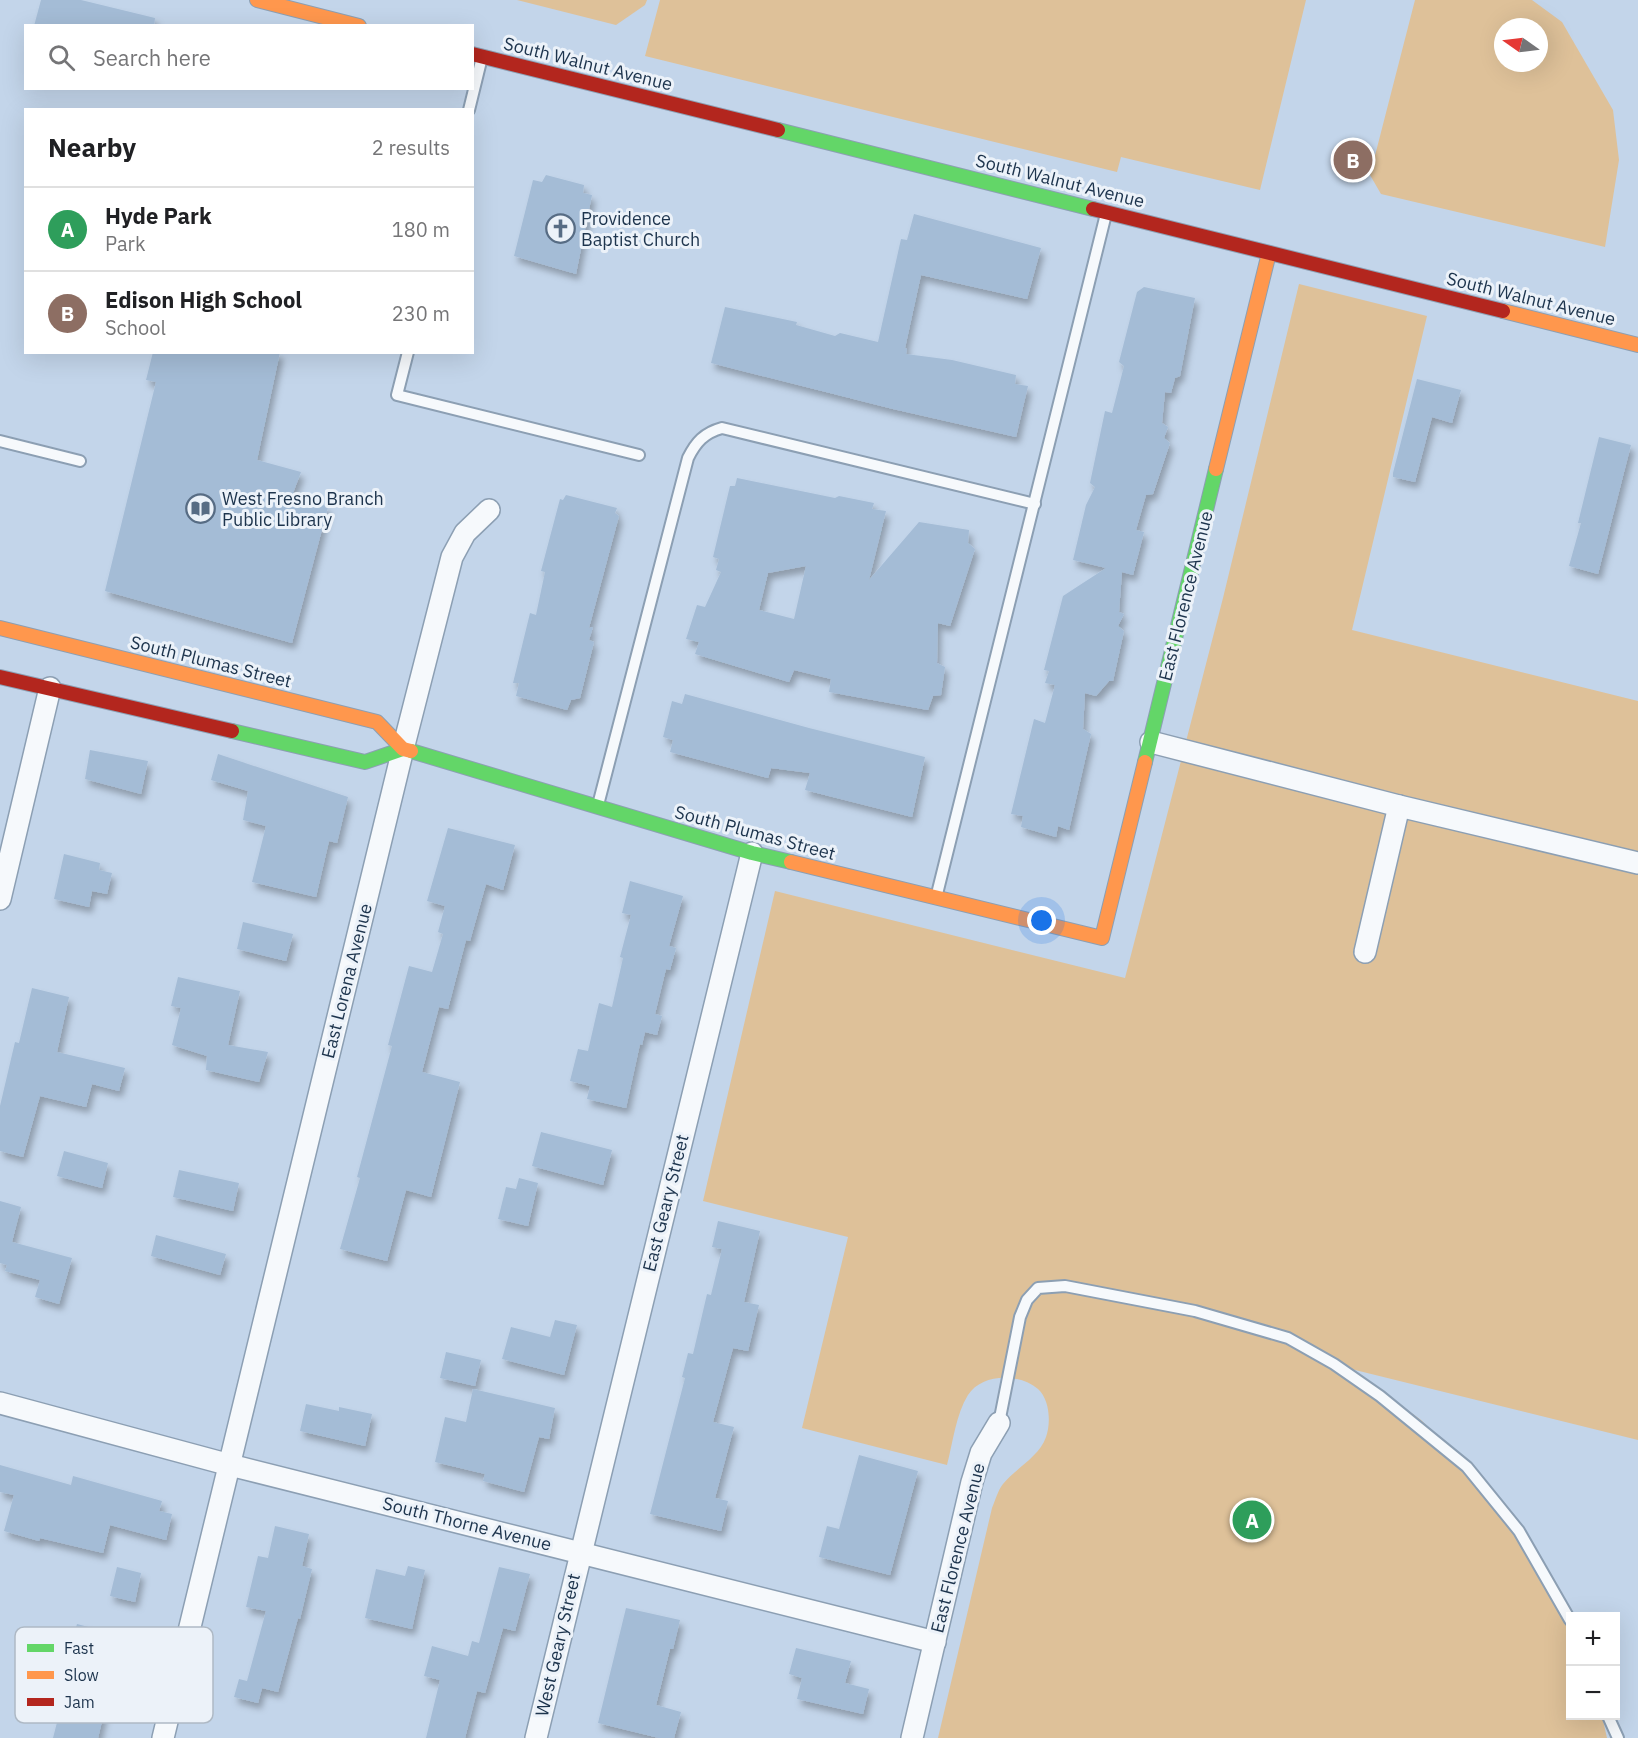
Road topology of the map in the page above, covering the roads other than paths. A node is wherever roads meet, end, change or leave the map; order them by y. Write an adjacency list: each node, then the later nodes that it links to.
1 (257, 0): 2 (street)
2 (351, 24)
3 (477, 55): 4 (lane); 7 (street, South Walnut Avenue)
4 (474, 76)
5 (472, 90): 6 (lane)
6 (469, 108)
7 (1107, 211): 8 (street, South Walnut Avenue); 14 (lane)
8 (1269, 253): 9 (street, South Walnut Avenue); 19 (street, East Florence Avenue)
9 (1638, 345)
10 (407, 354): 12 (lane)
11 (0, 441): 13 (lane)
12 (639, 455)
13 (80, 461)
14 (1035, 504): 22 (lane); 25 (lane)
15 (489, 510): 20 (street, East Lorena Avenue)
16 (0, 628): 20 (street, South Plumas Street)
17 (0, 677): 18 (street)
18 (50, 688): 20 (street); 26 (street)
19 (1151, 742): 21 (street); 27 (street, East Florence Avenue)
20 (403, 749): 22 (street, South Plumas Street); 31 (street, East Lorena Avenue)
21 (1400, 806): 24 (street); 28 (street)
22 (597, 808): 23 (street, South Plumas Street)
23 (753, 853): 25 (street, South Plumas Street); 32 (street, East Geary Street)
24 (1638, 863)
25 (936, 898): 27 (street, South Plumas Street)
26 (0, 899)
27 (1102, 938)
28 (1365, 952)
29 (0, 1403): 31 (street, South Thorne Avenue)
30 (999, 1423): 33 (lane); 35 (street, East Florence Avenue)
31 (230, 1465): 32 (street, South Thorne Avenue); 34 (street, East Lorena Avenue)
32 (580, 1553): 35 (street, South Thorne Avenue); 39 (street, West Geary Street)
33 (1566, 1613)
34 (190, 1627)
35 (935, 1642): 40 (street, East Florence Avenue)
36 (1610, 1720): 41 (lane)
37 (167, 1723): 38 (street, East Lorena Avenue)
38 (163, 1738)
39 (536, 1738)
40 (912, 1738)
41 (1618, 1738)

